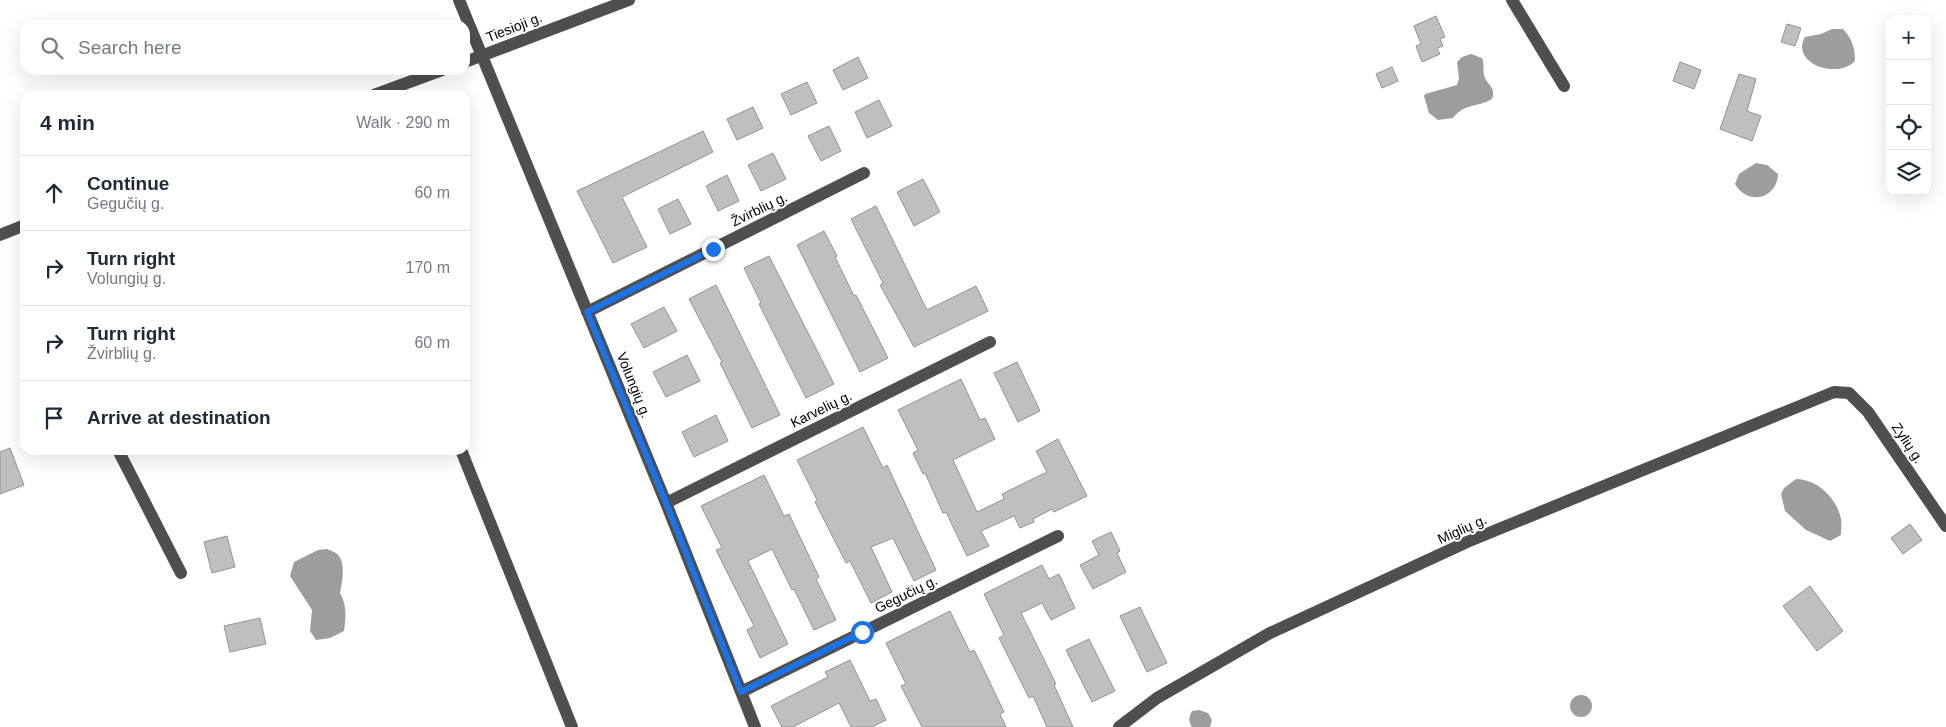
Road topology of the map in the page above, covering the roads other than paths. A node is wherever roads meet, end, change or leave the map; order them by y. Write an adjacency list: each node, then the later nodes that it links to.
1 (460, 0): 4 (street, Volungių g.)
2 (629, 0): 6 (street, Tiesioji g.)
3 (1512, 0): 9 (street)
4 (468, 20)
5 (470, 25): 6 (street, Volungių g.)
6 (482, 55): 7 (street, Tiesioji g.); 14 (street, Volungių g.)
7 (470, 60)
8 (428, 75): 10 (street)
9 (1564, 86)
10 (388, 90)
11 (864, 173): 14 (street, Žvirblių g.)
12 (20, 227): 13 (street)
13 (0, 235)
14 (587, 312): 19 (street, Volungių g.)
15 (990, 342): 19 (street, Karvelių g.)
16 (1834, 392): 20 (street, Zylių g.); 26 (street, Miglių g.)
17 (121, 455): 22 (street)
18 (463, 455): 24 (street)
19 (666, 503): 23 (street, Volungių g.)
20 (1946, 526)
21 (1058, 536): 23 (street, Gegučių g.)
22 (181, 573)
23 (741, 692): 25 (street, Volungių g.)
24 (572, 727)
25 (756, 727)
26 (1119, 727)

